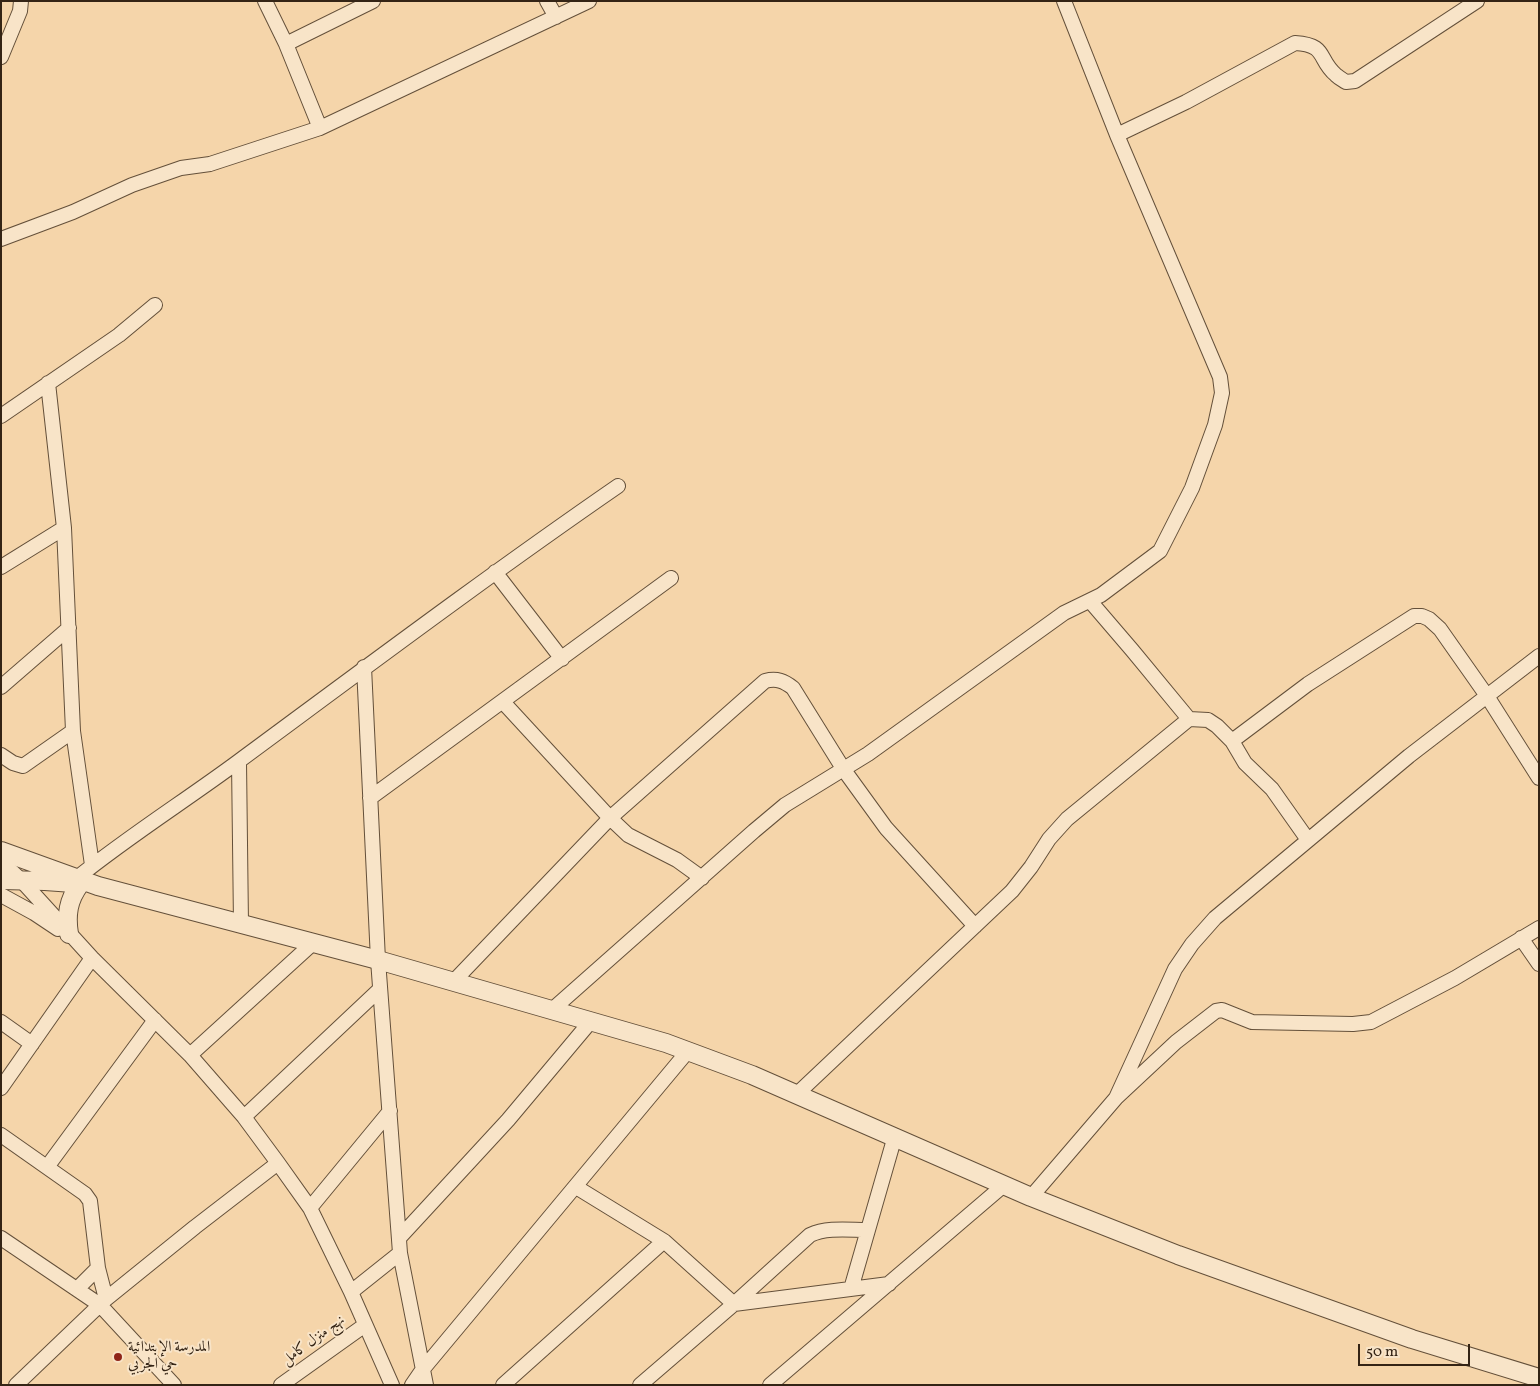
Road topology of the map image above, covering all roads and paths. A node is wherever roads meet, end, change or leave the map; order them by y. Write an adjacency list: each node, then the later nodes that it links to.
1 (20, 1): 10 (street)
2 (265, 1): 9 (street)
3 (373, 1): 9 (street)
4 (547, 1): 8 (street)
5 (589, 1): 8 (street)
6 (1064, 1): 12 (street)
7 (1477, 1): 12 (street)
8 (556, 17): 11 (street)
9 (286, 44): 11 (street)
10 (1, 57)
11 (320, 128): 13 (street)
12 (1117, 136): 22 (street)
13 (1, 239)
14 (155, 305): 15 (street)
15 (48, 383): 16 (street); 18 (street)
16 (1, 416)
17 (618, 486): 20 (street)
18 (64, 528): 19 (street); 23 (street)
19 (1, 567)
20 (495, 572): 25 (street); 26 (street)
21 (670, 578): 25 (street)
22 (1090, 601): 30 (street); 35 (street)
23 (68, 628): 27 (street); 31 (street)
24 (1539, 656): 28 (street)
25 (562, 659): 29 (street)
26 (364, 668): 34 (street); 37 (street)
27 (1, 687)
28 (1487, 696): 32 (street); 36 (street); 39 (street)
29 (503, 702): 37 (street); 38 (street)
30 (1189, 719): 32 (street); 49 (street)
31 (73, 731): 33 (street); 42 (street)
32 (1232, 741): 39 (street)
33 (1, 755)
34 (239, 762): 42 (street); 48 (street)
35 (844, 770): 38 (street); 43 (street); 49 (street)
36 (1539, 778)
37 (370, 798): 55 (street)
38 (610, 818): 43 (street); 57 (street)
39 (1308, 840): 68 (street)
40 (1, 851): 46 (street)
41 (1, 861): 45 (street)
42 (92, 865): 46 (street)
43 (702, 878): 59 (street)
44 (1, 880): 45 (street)
45 (21, 880): 46 (street); 51 (street)
46 (77, 882): 48 (street); 51 (street)
47 (1, 895): 51 (street)
48 (241, 924): 53 (street)
49 (975, 926): 67 (street)
50 (1539, 928): 52 (street)
51 (72, 937): 54 (street)
52 (1521, 938): 56 (street); 68 (street)
53 (314, 943): 55 (street); 65 (street)
54 (92, 958): 60 (street); 63 (street)
55 (378, 960): 57 (street); 58 (street)
56 (1539, 964)
57 (454, 981): 59 (street)
58 (380, 989): 69 (street); 70 (street)
59 (553, 1009): 61 (street)
60 (155, 1020): 65 (street); 74 (street)
61 (591, 1021): 64 (street); 80 (street)
62 (1, 1022): 63 (street)
63 (32, 1044): 66 (street)
64 (688, 1051): 67 (street); 76 (street)
65 (190, 1055): 70 (street)
66 (1, 1088)
67 (797, 1094): 72 (street)
68 (1116, 1098): 77 (street)
69 (390, 1111): 78 (street); 80 (street)
70 (244, 1117): 73 (street)
71 (1, 1135): 74 (street)
72 (895, 1136): 75 (street); 79 (street)
73 (278, 1163): 78 (street); 89 (street)
74 (47, 1166): 84 (street)
75 (1004, 1185): 77 (street); 85 (street)
76 (576, 1187): 82 (street); 92 (street)
77 (1031, 1197): 93 (street)
78 (310, 1208): 88 (street)
79 (867, 1230): 87 (street); 90 (street)
80 (400, 1237): 83 (street)
81 (1, 1238): 86 (street)
82 (664, 1241): 90 (street); 100 (street)
83 (400, 1253): 88 (street); 92 (street)
84 (98, 1268): 86 (street); 89 (street)
85 (889, 1284): 87 (street); 102 (street)
86 (77, 1289): 89 (street)
87 (851, 1289): 90 (street)
88 (352, 1292): 91 (street)
89 (103, 1302): 94 (street); 95 (street)
90 (734, 1304): 101 (street)
91 (365, 1324): 96 (street, نهج منزل كامل); 97 (street)
92 (423, 1369): 98 (street); 99 (street)
93 (1539, 1378)
94 (16, 1385)
95 (174, 1385)
96 (281, 1385)
97 (392, 1385)
98 (412, 1385)
99 (426, 1385)
100 (503, 1385)
101 (640, 1385)
102 (770, 1385)

